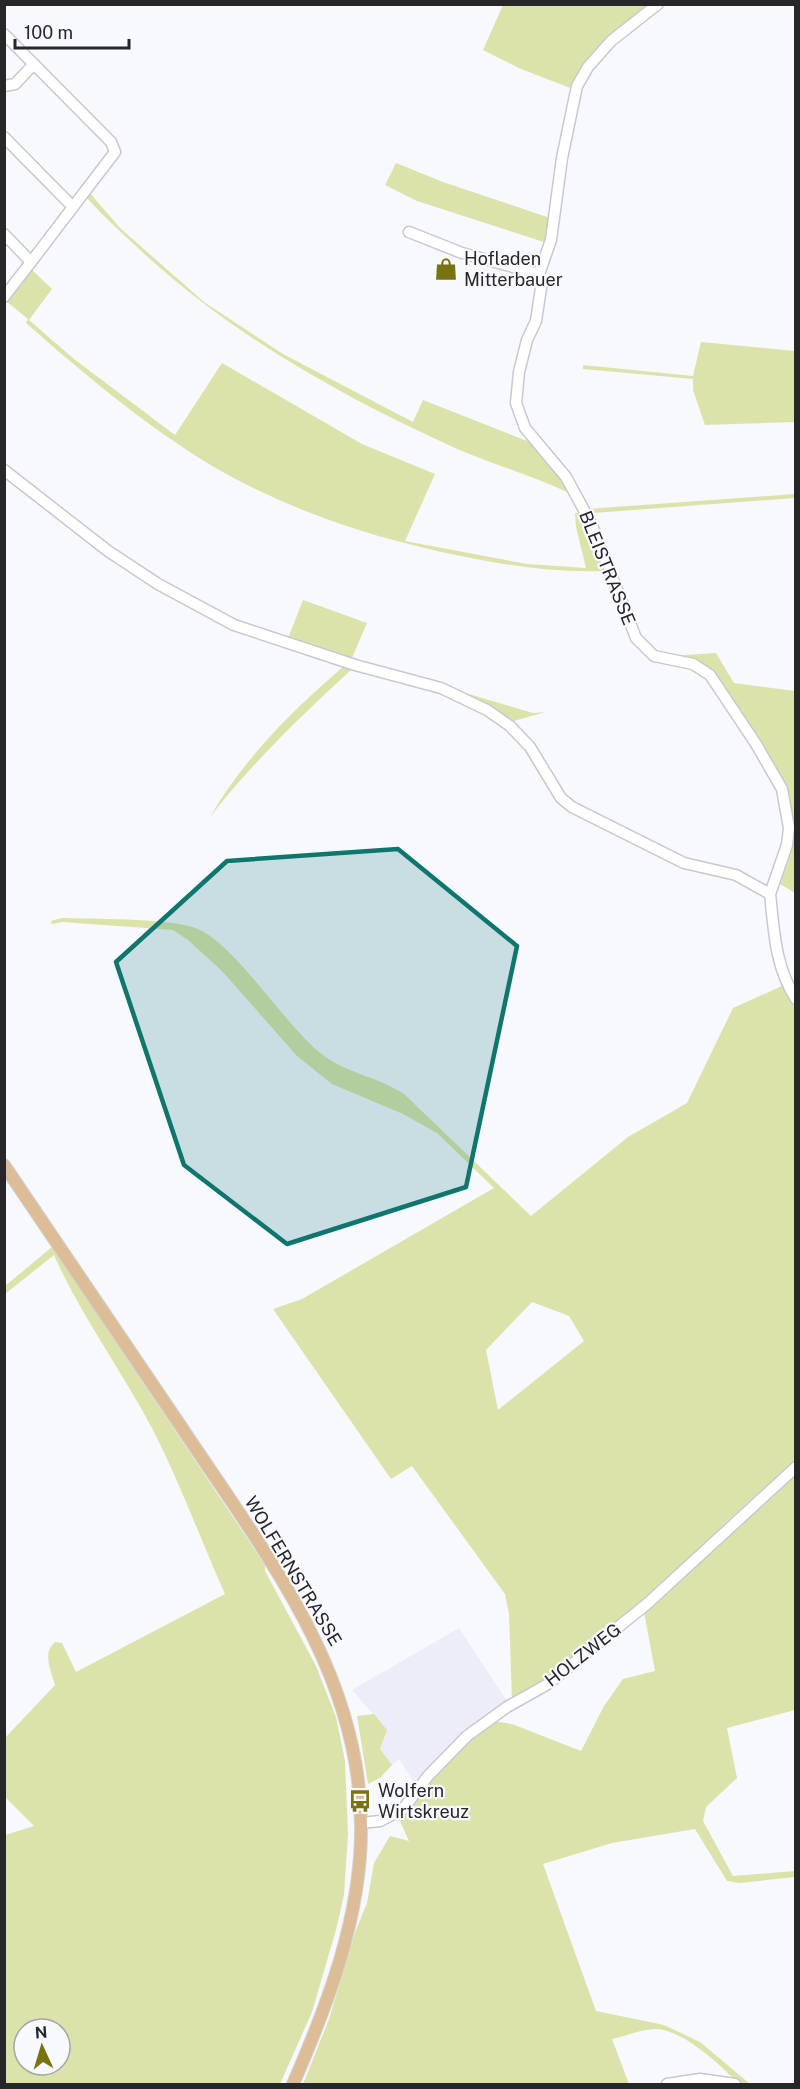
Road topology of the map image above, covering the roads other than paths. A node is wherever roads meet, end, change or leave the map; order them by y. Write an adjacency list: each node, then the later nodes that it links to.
1 (658, 4): 10 (street)
2 (4, 34): 3 (street)
3 (34, 64): 4 (street); 6 (street)
4 (4, 86)
5 (4, 137): 6 (street)
6 (74, 207): 9 (street)
7 (409, 232): 10 (street)
8 (4, 234): 9 (street)
9 (31, 262): 11 (street)
10 (539, 274): 13 (street, BLEISTRASSE)
11 (4, 297)
12 (4, 470): 13 (street)
13 (770, 894): 14 (street)
14 (795, 999)
15 (4, 1165): 17 (main road, WOLFERNSTRASSE)
16 (795, 1467): 17 (street, HOLZWEG)
17 (361, 1823): 18 (main road, WOLFERNSTRASSE)
18 (293, 2085)
19 (667, 2085): 20 (street)
20 (735, 2085)

